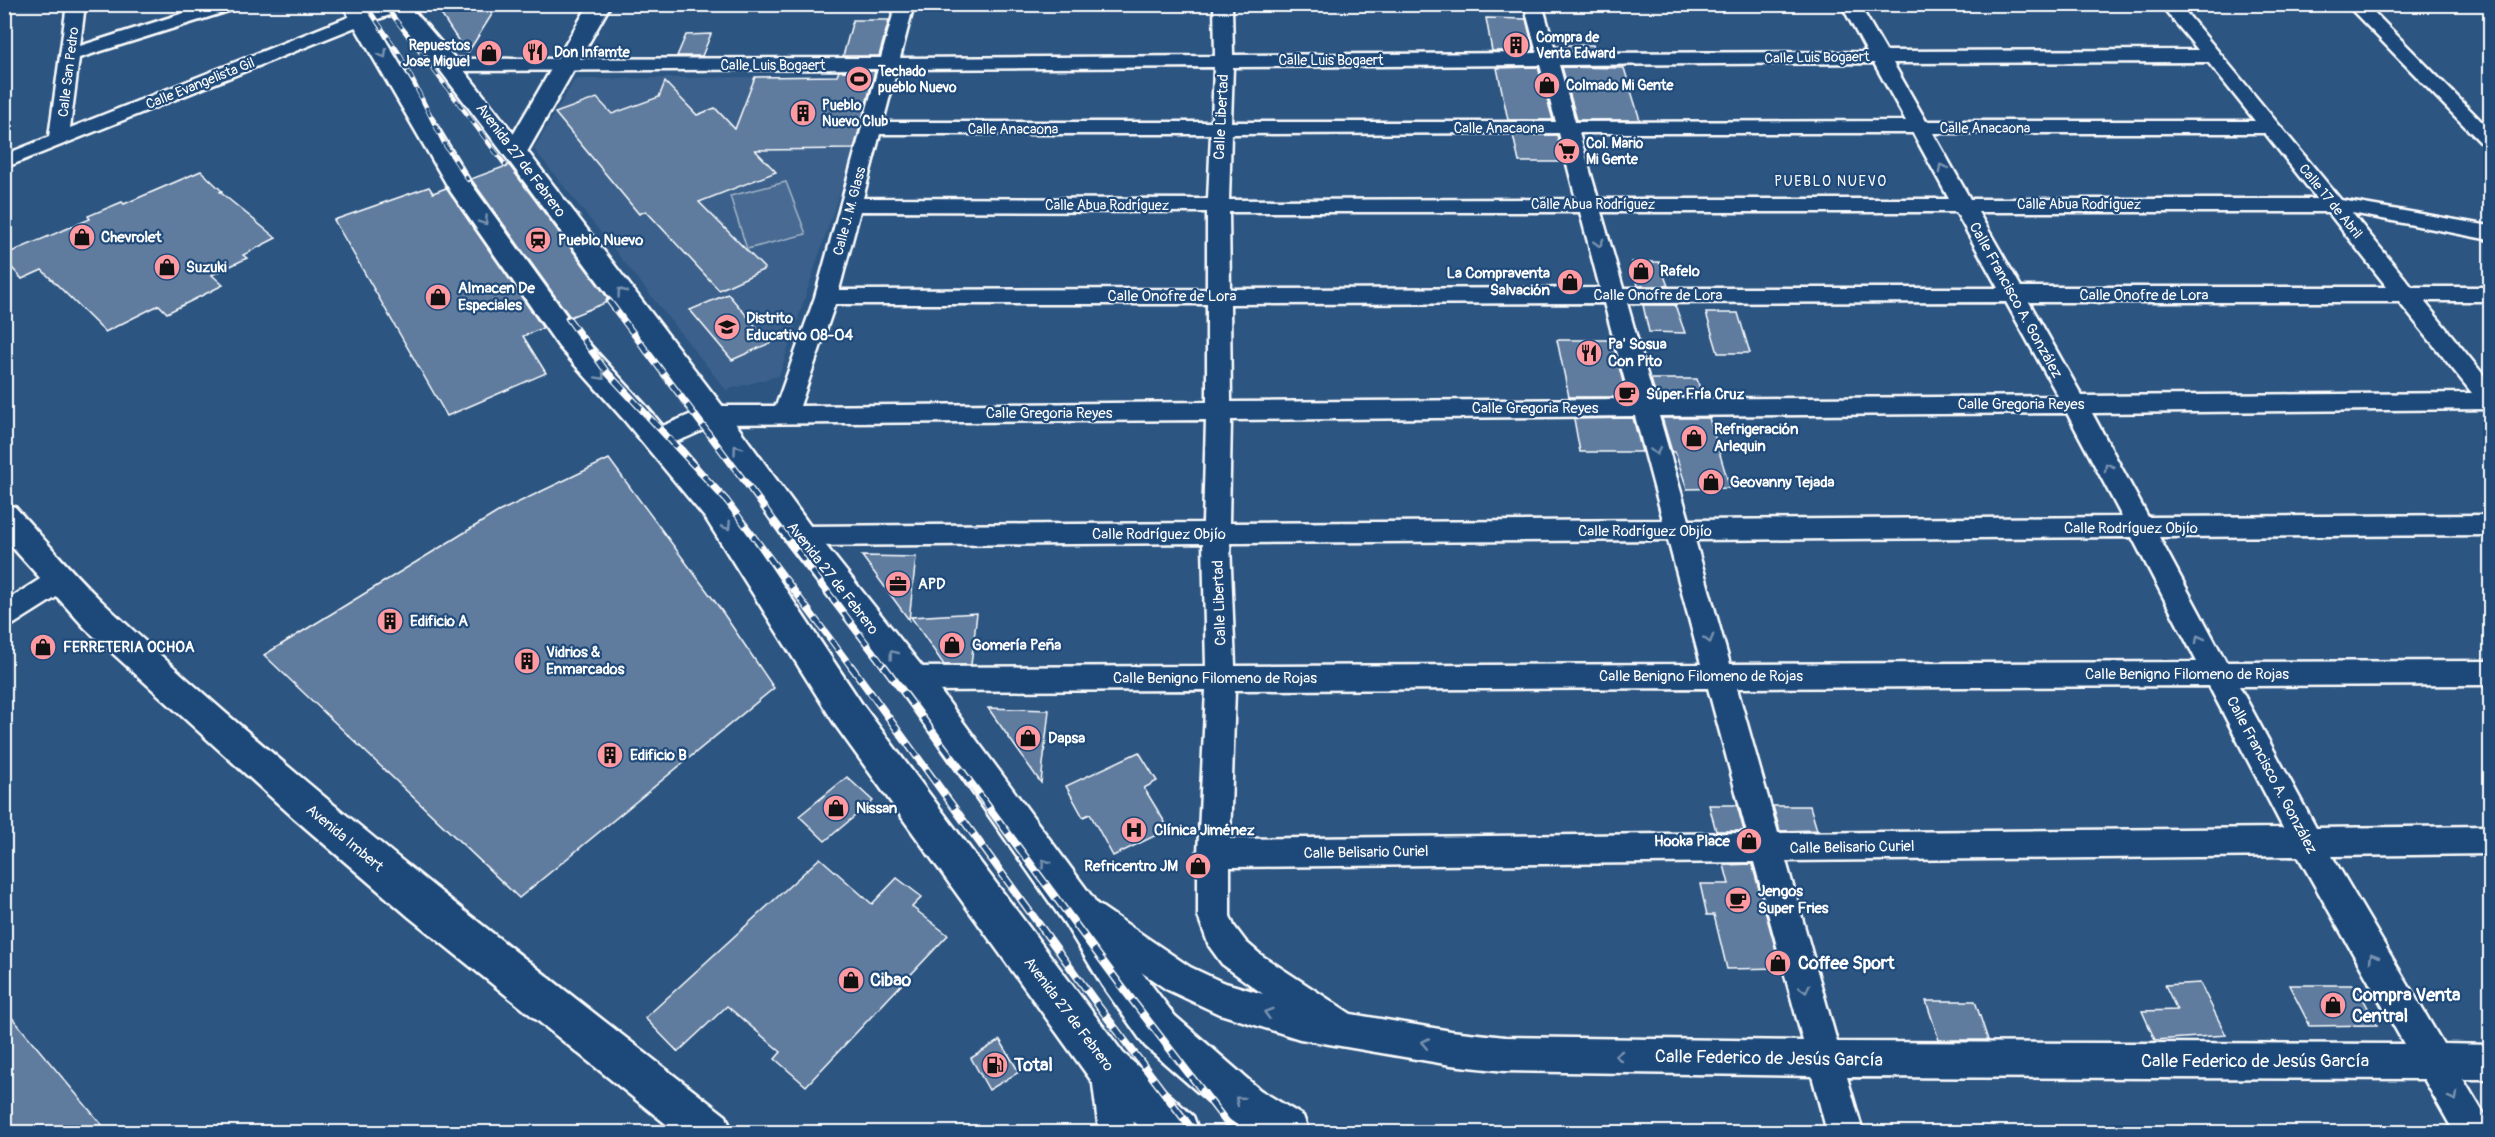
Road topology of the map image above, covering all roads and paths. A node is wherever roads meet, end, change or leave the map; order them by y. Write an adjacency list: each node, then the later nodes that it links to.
1 (76, 4): 12 (street, Calle San Pedro)
2 (232, 4): 12 (street)
3 (600, 4): 18 (main road)
4 (905, 4): 19 (street, Calle J. M. Glass)
5 (1223, 4): 16 (street, Calle Libertad)
6 (1533, 4): 15 (street)
7 (1851, 4): 14 (street, Calle Francisco A. González)
8 (2169, 4): 13 (street, Calle 17 de Abril)
9 (2355, 4): 26 (street)
10 (400, 5): 11 (street, Calle Evangelista Gil); 17 (main road, Avenida 27 de Febrero)
11 (357, 11): 25 (street, Calle Evangelista Gil); 47 (main road, Avenida 27 de Febrero, one-way to 47)
12 (70, 55): 25 (street, Calle San Pedro)
13 (2214, 56): 14 (street, Calle Luis Bogaert); 20 (street, Calle 17 de Abril)
14 (1880, 57): 15 (street, Calle Luis Bogaert); 23 (street, Calle Francisco A. González)
15 (1548, 60): 16 (street, Calle Luis Bogaert); 22 (street)
16 (1224, 61): 19 (street, Calle Luis Bogaert); 24 (street, Calle Libertad)
17 (448, 65): 18 (street, Calle Luis Bogaert); 27 (main road, Avenida 27 de Febrero)
18 (567, 65): 19 (street, Calle Luis Bogaert); 27 (main road)
19 (888, 65): 21 (street, Calle J. M. Glass)
20 (2271, 127): 23 (street, Calle Anacaona); 33 (street, Calle 17 de Abril)
21 (871, 128): 24 (street, Calle Anacaona); 29 (street, Calle J. M. Glass)
22 (1567, 128): 23 (street, Calle Anacaona); 24 (street, Calle Anacaona); 30 (street)
23 (1920, 128): 31 (street, Calle Francisco A. González, one-way to 23)
24 (1219, 129): 32 (street, Calle Libertad)
25 (59, 140): 28 (street, Calle Evangelista Gil)
26 (2490, 141)
27 (515, 152): 45 (main road, Avenida 27 de Febrero, one-way to 27)
28 (4, 162)
29 (850, 204): 32 (street, Calle Abua Rodríguez); 40 (street, Calle J. M. Glass)
30 (1588, 204): 31 (street, Calle Abua Rodríguez); 32 (street, Calle Abua Rodríguez); 39 (street, one-way to 39)
31 (1962, 204): 33 (street, Calle Abua Rodríguez); 37 (street, Calle Francisco A. González)
32 (1218, 206): 38 (street, Calle Libertad)
33 (2336, 206): 34 (street, Calle Abua Rodríguez); 35 (street, Calle 17 de Abril)
34 (2490, 233)
35 (2405, 294): 36 (street, Calle Onofre de Lora); 37 (street, Calle Onofre de Lora); 41 (street, Calle 17 de Abril)
36 (2490, 294)
37 (2014, 295): 39 (street, Calle Onofre de Lora); 42 (street, Calle Francisco A. González)
38 (1217, 296): 39 (street, Calle Onofre de Lora); 40 (street, Calle Onofre de Lora); 44 (street, Calle Libertad)
39 (1613, 296): 43 (street)
40 (826, 297): 46 (street, Calle J. M. Glass)
41 (2490, 400): 42 (street, Calle Gregoria Reyes)
42 (2075, 404): 43 (street, Calle Gregoria Reyes); 50 (street, Calle Francisco A. González, one-way to 42)
43 (1644, 408): 44 (street, Calle Gregoria Reyes); 51 (street, one-way to 51)
44 (1219, 411): 46 (street, Calle Gregoria Reyes); 52 (street, Calle Libertad)
45 (713, 415): 46 (street, Calle Gregoria Reyes); 47 (street, Calle Gregoria Reyes); 53 (main road, Avenida 27 de Febrero, one-way to 45)
46 (785, 415)
47 (657, 438): 70 (main road, Avenida 27 de Febrero, one-way to 70)
48 (4, 516): 54 (main road, Avenida Imbert)
49 (2490, 525): 50 (street, Calle Rodríguez Objío)
50 (2140, 528): 51 (street, Calle Rodríguez Objío); 57 (street, Calle Francisco A. González, one-way to 50)
51 (1678, 530): 52 (street, Calle Rodríguez Objío); 58 (street, one-way to 58)
52 (1216, 534): 53 (street, Calle Rodríguez Objío); 60 (street, Calle Libertad)
53 (800, 536): 59 (main road, Avenida 27 de Febrero, one-way to 53)
54 (61, 580): 55 (street); 71 (main road, Avenida Imbert)
55 (4, 616)
56 (2490, 673): 57 (street, Calle Benigno Filomeno de Rojas)
57 (2218, 674): 58 (street, Calle Benigno Filomeno de Rojas); 62 (street, Calle Francisco A. González)
58 (1719, 676): 60 (street, Calle Benigno Filomeno de Rojas); 63 (street)
59 (912, 678): 60 (street, Calle Benigno Filomeno de Rojas); 65 (main road, Avenida 27 de Febrero, one-way to 59)
60 (1221, 678): 64 (street, Calle Libertad)
61 (2490, 840): 62 (street, Calle Belisario Curiel)
62 (2307, 842): 63 (street, Calle Belisario Curiel); 68 (street, Calle Francisco A. González, one-way to 62)
63 (1766, 847): 64 (street, Calle Belisario Curiel); 67 (street, one-way to 67)
64 (1214, 854): 66 (street, Calle Libertad)
65 (1079, 910): 66 (street, Calle Federico de Jesús García, one-way to 65); 74 (main road, Avenida 27 de Febrero, one-way to 65)
66 (1346, 1029): 67 (street, Calle Federico de Jesús García, one-way to 66)
67 (1824, 1059): 68 (street, Calle Federico de Jesús García); 75 (street)
68 (2435, 1062): 69 (street, Calle Federico de Jesús García); 76 (street, Calle Francisco A. González, one-way to 76)
69 (2490, 1062)
70 (1108, 1068): 72 (street); 73 (main road, Avenida 27 de Febrero)
71 (710, 1132)
72 (1117, 1132)
73 (1177, 1132)
74 (1287, 1132)
75 (1845, 1132)
76 (2474, 1132)

